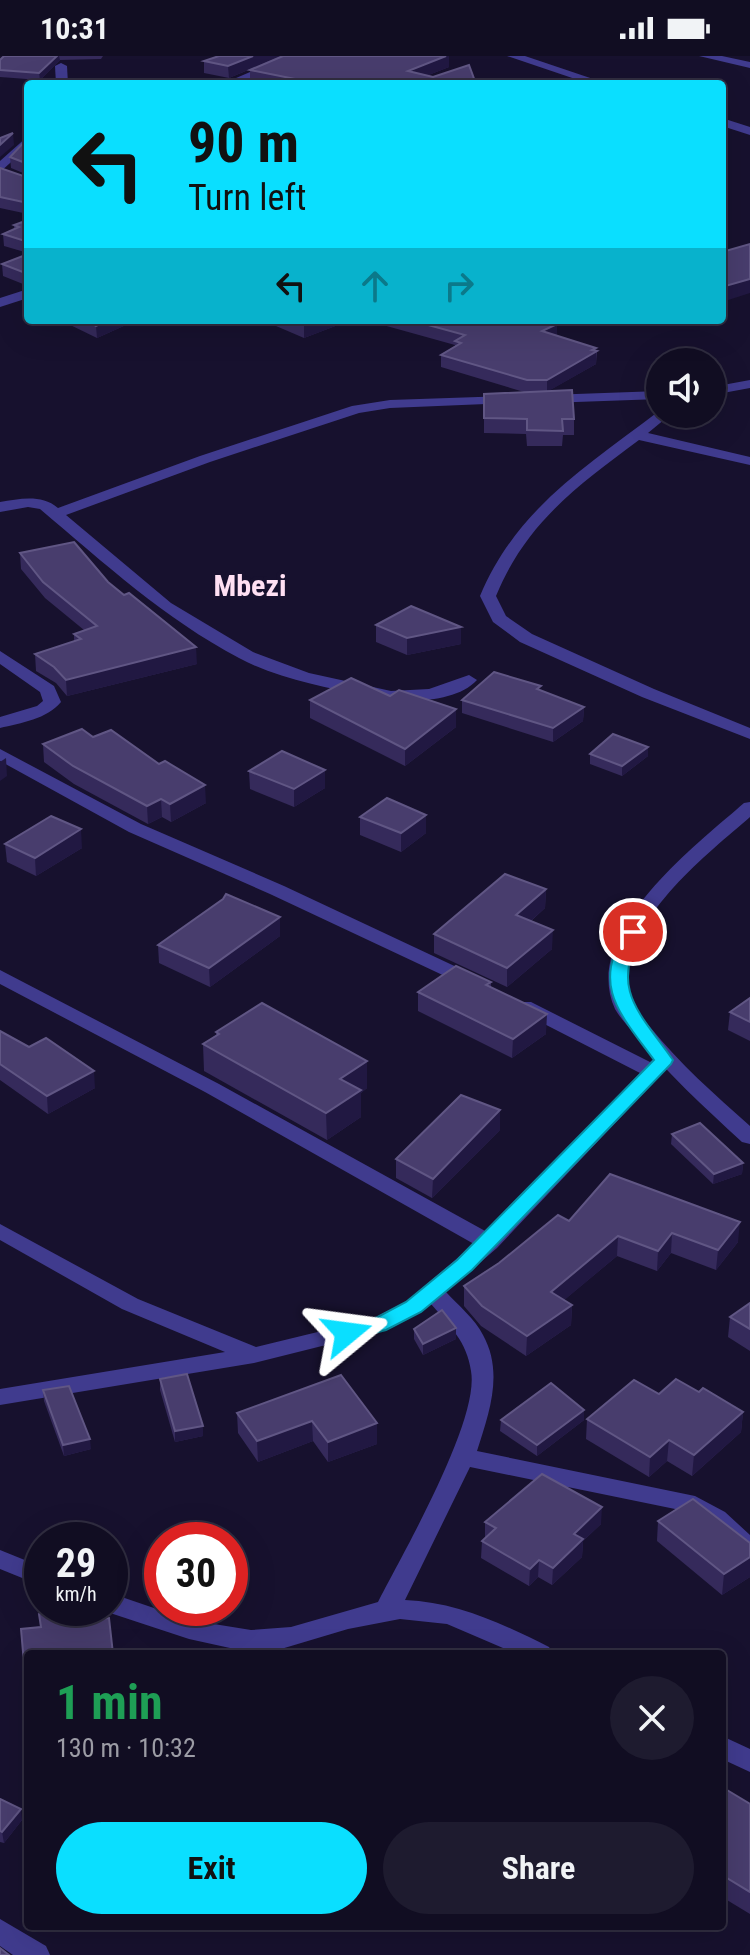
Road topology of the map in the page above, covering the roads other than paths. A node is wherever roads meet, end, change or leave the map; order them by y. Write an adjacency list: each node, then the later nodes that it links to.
1 (513, 56): 6 (street)
2 (705, 56): 4 (street)
3 (286, 61): 8 (street)
4 (750, 65)
5 (61, 66): 7 (street)
6 (582, 78): 9 (street); 10 (street)
7 (62, 80)
8 (238, 80)
9 (577, 80)
10 (589, 80)
11 (726, 123): 12 (street)
12 (750, 131)
13 (24, 145): 14 (street)
14 (3, 172)
15 (24, 294): 16 (street)
16 (0, 303)
17 (750, 384): 18 (street)
18 (726, 388)
19 (646, 395): 24 (street)
20 (646, 428): 21 (street)
21 (637, 435): 22 (street); 28 (street)
22 (750, 461)
23 (0, 507): 24 (street)
24 (58, 513): 26 (street)
25 (0, 656): 27 (street)
26 (469, 680)
27 (0, 723)
28 (750, 734)
29 (0, 754): 32 (street)
30 (750, 807): 32 (street)
31 (0, 976): 35 (street)
32 (658, 1065): 33 (street); 35 (street)
33 (750, 1137)
34 (0, 1231): 37 (street)
35 (489, 1243): 36 (street)
36 (433, 1292): 37 (street); 39 (street)
37 (254, 1355): 38 (street)
38 (0, 1397)
39 (463, 1457): 40 (street); 44 (street)
40 (750, 1550)
41 (0, 1559): 42 (street)
42 (24, 1569)
43 (128, 1609): 44 (street)
44 (388, 1609): 45 (street)
45 (532, 1650)
46 (726, 1749): 47 (street)
47 (750, 1761)
48 (0, 1931): 49 (street)
49 (36, 1955)

